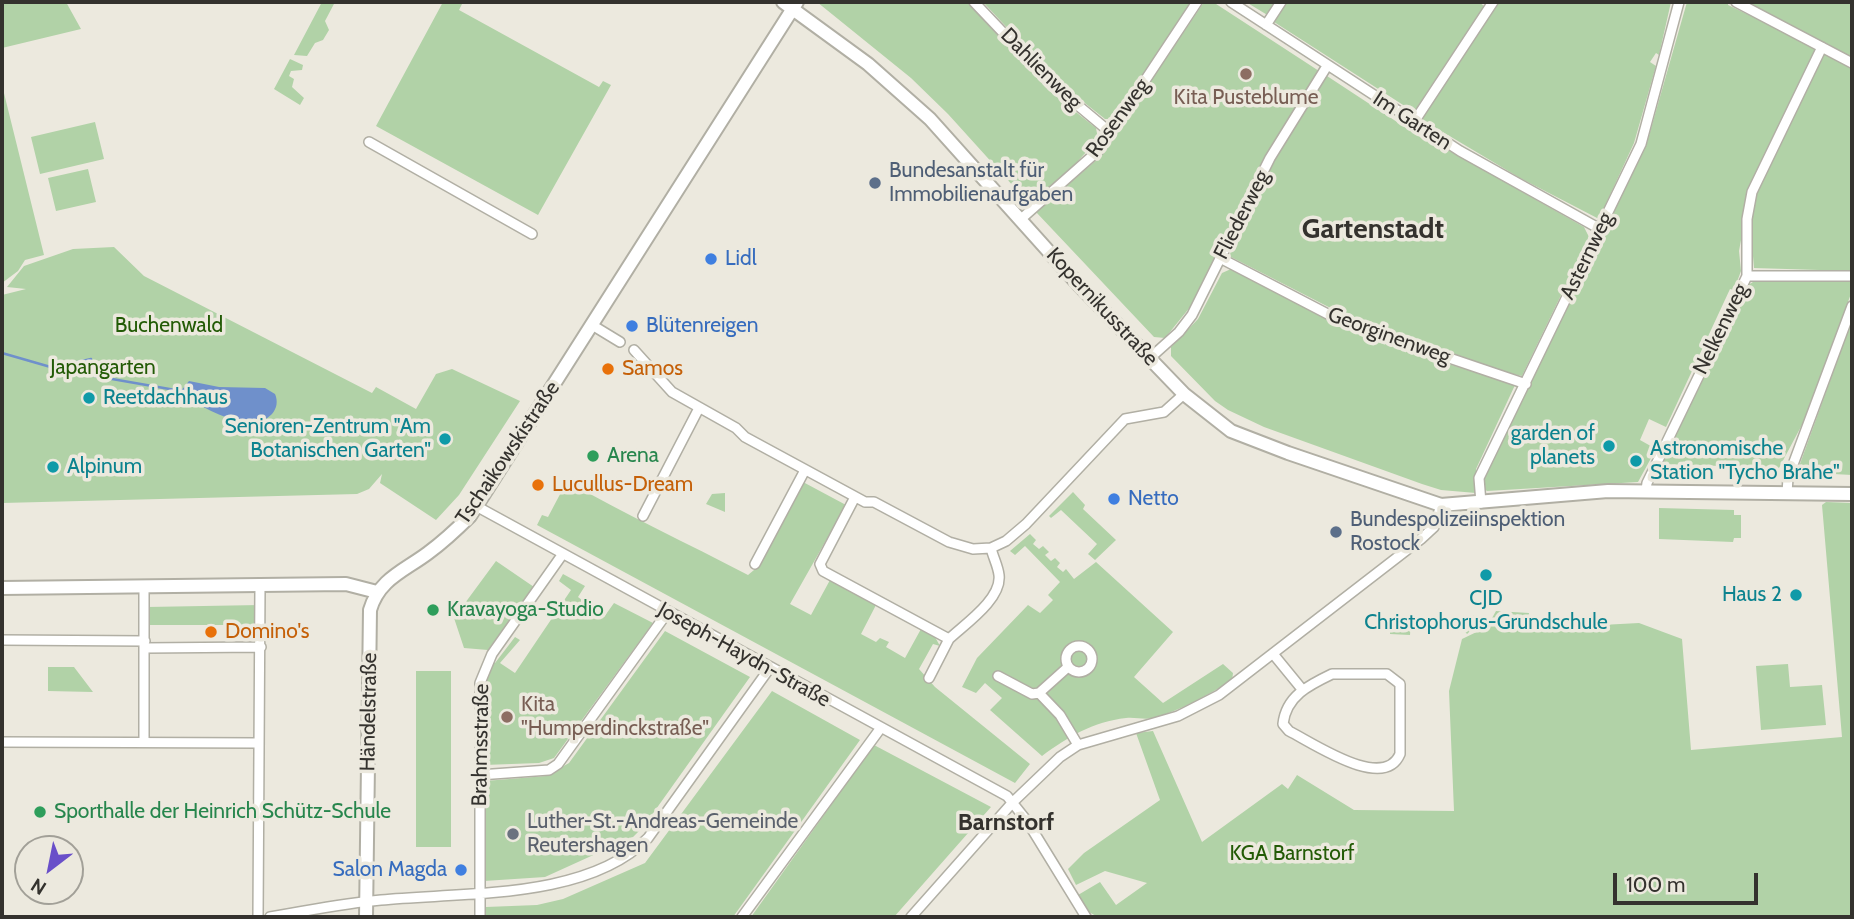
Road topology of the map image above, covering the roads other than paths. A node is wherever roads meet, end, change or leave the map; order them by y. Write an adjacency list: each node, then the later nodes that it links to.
1 (974, 2): 14 (street, Dahlienweg)
2 (1197, 2): 14 (street, Rosenweg)
3 (1231, 2): 9 (street, Im Garten)
4 (1281, 2): 9 (street)
5 (1679, 2): 17 (street, Asternweg)
6 (1736, 2): 10 (street)
7 (1489, 3): 13 (street)
8 (791, 4): 16 (street, Kopernikusstraße); 23 (street, Tschaikowskistraße)
9 (1266, 25): 12 (street, Im Garten)
10 (1822, 47): 11 (street); 20 (street, Nelkenweg)
11 (1852, 63)
12 (1327, 66): 13 (street, Im Garten); 19 (street, Fliederweg)
13 (1413, 122): 17 (street, Im Garten)
14 (1111, 132): 16 (street, Rosenweg)
15 (369, 142): 18 (street)
16 (1021, 219): 26 (street, Kopernikusstraße)
17 (1600, 229): 27 (street, Asternweg)
18 (532, 233)
19 (1220, 257): 26 (street, Fliederweg); 27 (street, Georginenweg)
20 (1748, 276): 21 (street); 31 (street, Nelkenweg)
21 (1852, 276)
22 (1852, 306): 32 (street)
23 (592, 325): 24 (street); 37 (street, Tschaikowskistraße)
24 (620, 342)
25 (634, 350): 29 (street)
26 (1150, 358): 28 (street, Kopernikusstraße)
27 (1525, 384): 35 (street, Asternweg)
28 (1184, 394): 36 (street, Kopernikusstraße); 39 (street)
29 (699, 408): 30 (street); 38 (street)
30 (805, 470): 34 (street); 41 (street)
31 (1646, 491): 32 (street, Kopernikusstraße); 35 (street, Kopernikusstraße)
32 (1787, 493): 33 (street, Kopernikusstraße)
33 (1852, 494)
34 (855, 497): 39 (street); 47 (street)
35 (1481, 503): 36 (street, Kopernikusstraße)
36 (1441, 505): 51 (street)
37 (476, 506): 40 (street, Joseph-Haydn-Straße); 45 (street, Tschaikowskistraße)
38 (643, 516)
39 (991, 548): 47 (street)
40 (562, 555): 46 (street, Joseph-Haydn-Straße); 63 (street, Brahmsstraße)
41 (755, 564)
42 (260, 585): 43 (street); 45 (street); 50 (street)
43 (144, 586): 44 (street); 49 (street)
44 (2, 588)
45 (377, 592): 66 (street, Händelstraße)
46 (667, 613): 53 (street, Joseph-Haydn-Straße); 63 (street)
47 (949, 639): 55 (street)
48 (2, 640): 49 (street)
49 (145, 644): 50 (street); 60 (street)
50 (261, 647): 61 (street)
51 (1274, 655): 56 (street); 62 (street)
52 (1068, 667): 57 (street)
53 (769, 669): 58 (street, Joseph-Haydn-Straße); 65 (street)
54 (998, 676): 57 (street)
55 (929, 678)
56 (1301, 688): 56 (street)
57 (1039, 693): 62 (street)
58 (880, 729): 64 (street, Joseph-Haydn-Straße); 71 (street)
59 (2, 742): 60 (street)
60 (144, 742): 61 (street)
61 (258, 743): 67 (street)
62 (1078, 745): 64 (street)
63 (479, 775): 65 (street, Brahmsstraße)
64 (1013, 802): 72 (street); 73 (street)
65 (480, 893): 66 (street); 70 (street, Brahmsstraße)
66 (367, 902): 68 (street); 69 (street, Händelstraße)
67 (258, 917)
68 (270, 917)
69 (366, 917)
70 (480, 917)
71 (742, 917)
72 (911, 917)
73 (1086, 917)

